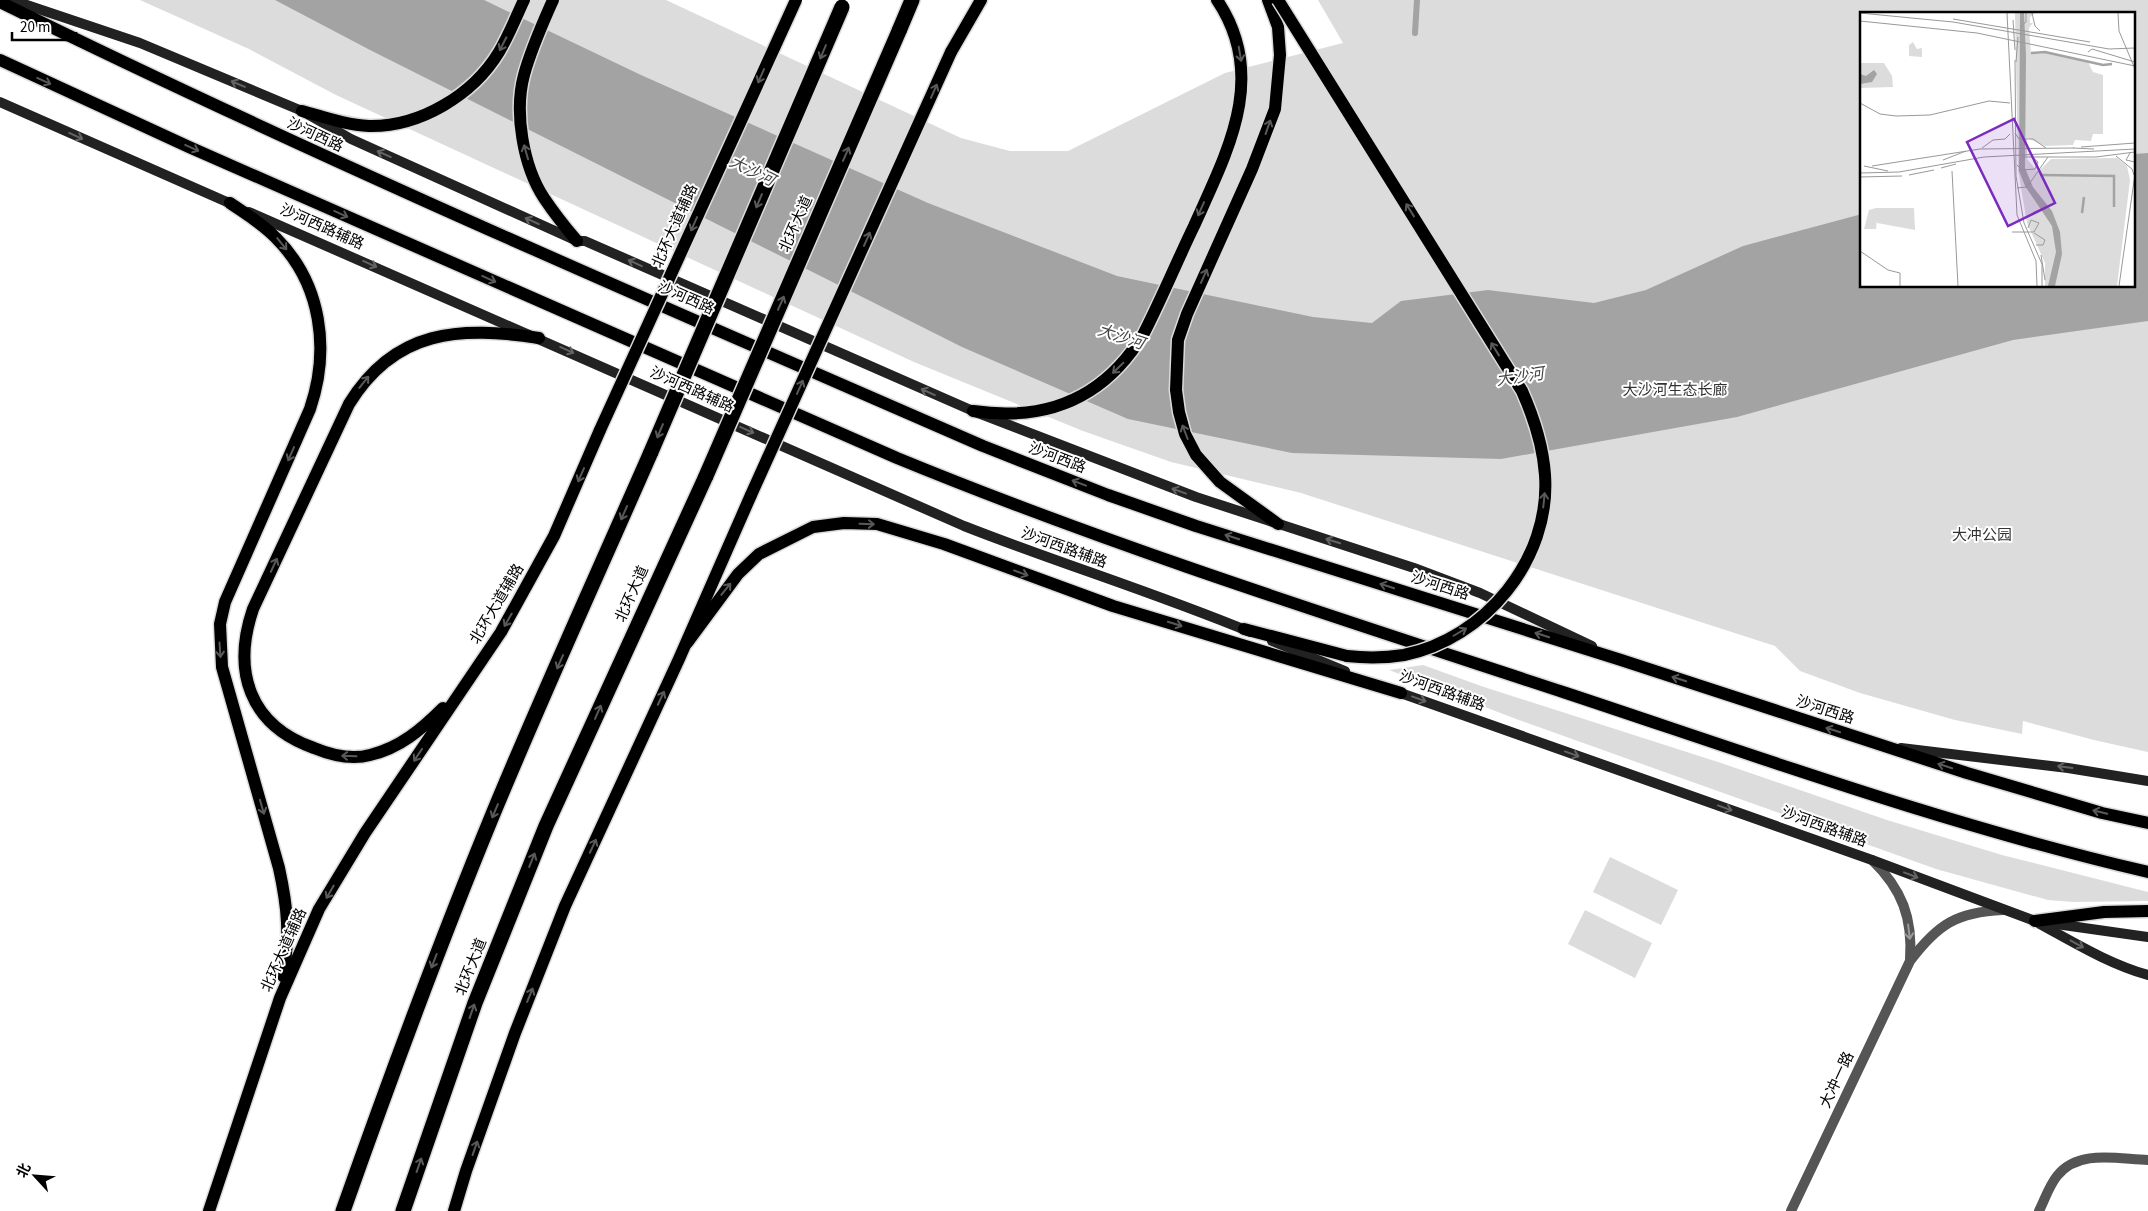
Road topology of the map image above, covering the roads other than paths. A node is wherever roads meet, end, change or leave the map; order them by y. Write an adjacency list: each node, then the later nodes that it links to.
1 (12, 0): 16 (main road, one-way to 1)
2 (524, 0): 16 (main road, one-way to 16)
3 (553, 0): 18 (main road, one-way to 3)
4 (796, 0): 25 (main road, 北环大道辅路, one-way to 25, bridge)
5 (912, 0): 42 (highway, 北环大道, one-way to 5, bridge)
6 (974, 0): 13 (main road)
7 (981, 0): 13 (main road)
8 (1268, 0): 21 (main road, one-way to 8)
9 (1278, 0): 22 (main road, one-way to 9, bridge)
10 (0, 2): 24 (main road, 沙河西路, one-way to 10)
11 (844, 4): 41 (highway, one-way to 41, bridge)
12 (1220, 4): 20 (main road, one-way to 20)
13 (951, 52): 23 (main road, one-way to 13, bridge)
14 (0, 60): 31 (main road, one-way to 31)
15 (0, 102): 17 (main road, 沙河西路辅路, one-way to 17)
16 (302, 111): 18 (main road, one-way to 16)
17 (230, 203): 19 (main road, 沙河西路辅路, one-way to 19); 38 (main road, one-way to 38)
18 (577, 241): 20 (main road, one-way to 18)
19 (539, 338): 22 (main road, 沙河西路辅路, one-way to 22); 25 (main road, one-way to 19)
20 (973, 411): 21 (main road, one-way to 20)
21 (1278, 524): 24 (main road, one-way to 21)
22 (1244, 629): 26 (main road, 沙河西路辅路)
23 (687, 642): 26 (main road, one-way to 26); 43 (main road, one-way to 23)
24 (1621, 660): 27 (main road, 沙河西路, one-way to 24)
25 (462, 689): 38 (main road, 北环大道辅路, one-way to 38)
26 (1401, 693): 30 (main road, 沙河西路辅路, one-way to 30)
27 (1879, 745): 28 (main road, one-way to 27); 29 (main road, 沙河西路, one-way to 27)
28 (2148, 781)
29 (2148, 823)
30 (1872, 860): 32 (main road, 沙河西路辅路, one-way to 32); 36 (street, 大冲一路, one-way to 36)
31 (2148, 872)
32 (2004, 910): 34 (main road, 沙河西路辅路); 36 (street, 大冲一路)
33 (2148, 911): 34 (main road)
34 (2035, 921): 35 (main road, 沙河西路辅路); 37 (main road, one-way to 37)
35 (2148, 937)
36 (1910, 961): 44 (street, 大冲一路)
37 (2148, 975)
38 (280, 998): 40 (main road, 北环大道辅路)
39 (2148, 1160): 45 (street)
40 (210, 1211)
41 (343, 1211)
42 (403, 1211)
43 (454, 1211)
44 (1791, 1211)
45 (2039, 1211)

